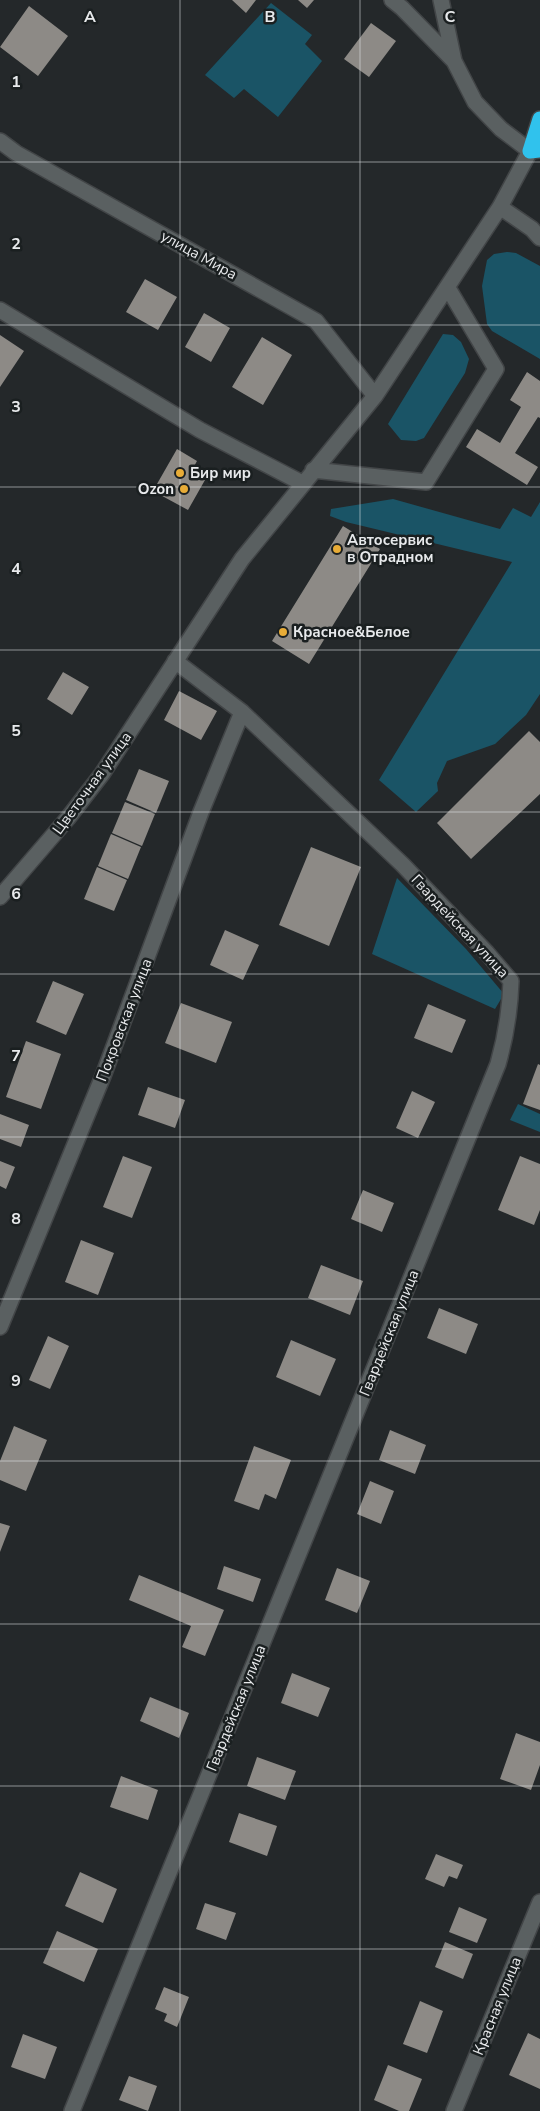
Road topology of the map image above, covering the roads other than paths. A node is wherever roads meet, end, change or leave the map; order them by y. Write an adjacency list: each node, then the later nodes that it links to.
1 (392, 0): 3 (street)
2 (441, 0): 3 (street)
3 (454, 61): 6 (street)
4 (540, 119): 6 (highway)
5 (0, 142): 11 (street, улица Мира)
6 (537, 148): 7 (street, Цветочная улица)
7 (500, 207): 8 (street); 9 (street, Цветочная улица)
8 (540, 238)
9 (448, 288): 11 (street, Цветочная улица); 12 (street)
10 (0, 310): 13 (street)
11 (375, 396): 12 (street, Цветочная улица)
12 (313, 470): 13 (street, Цветочная улица)
13 (302, 483): 14 (street, Цветочная улица)
14 (175, 661): 15 (street, Гвардейская улица); 16 (street, Цветочная улица)
15 (242, 712): 17 (street, Покровская улица); 19 (street, Гвардейская улица)
16 (0, 897)
17 (0, 1326)
18 (540, 1902): 20 (street, Красная улица)
19 (72, 2111)
20 (454, 2111)

